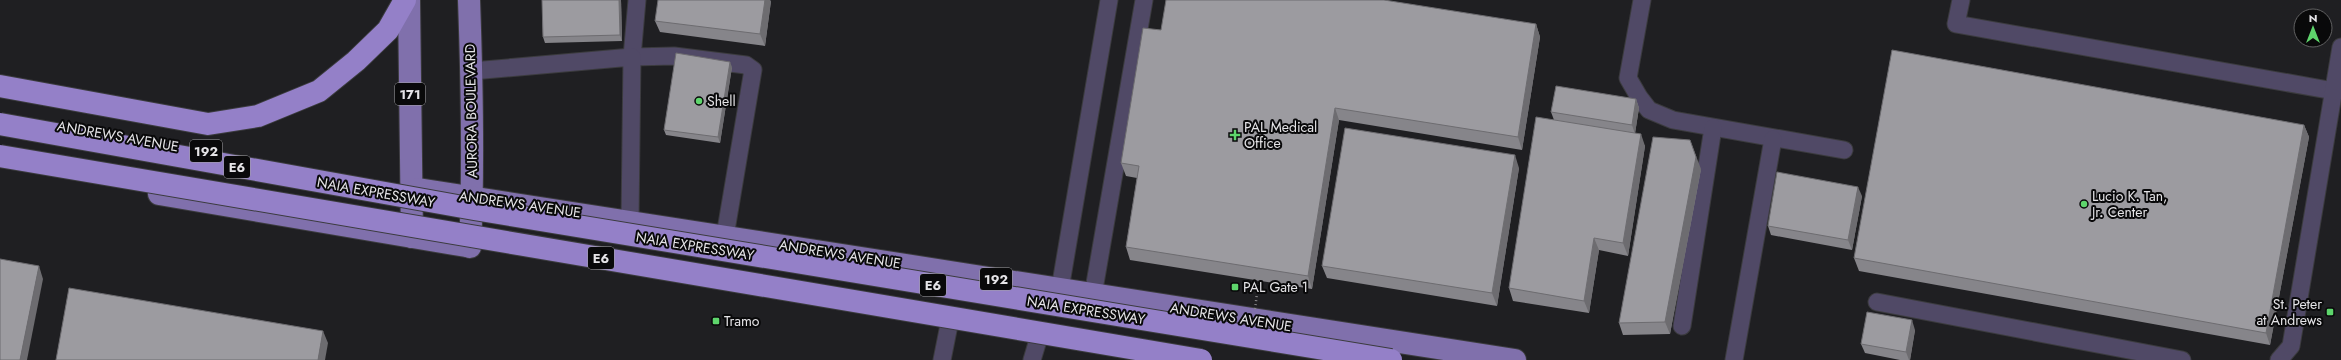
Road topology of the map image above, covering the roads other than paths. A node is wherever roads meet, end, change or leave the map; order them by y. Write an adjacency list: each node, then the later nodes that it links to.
1 (405, 0): 12 (highway)
2 (409, 0): 21 (main road, 171)
3 (469, 0): 11 (main road, AURORA BOULEVARD)
4 (637, 0): 10 (lane)
5 (1109, 0): 27 (lane)
6 (1144, 0): 28 (lane)
7 (1642, 0): 16 (lane)
8 (1961, 0): 13 (lane)
9 (2341, 47): 13 (lane)
10 (632, 57): 11 (lane); 23 (lane); 24 (lane)
11 (472, 71): 22 (main road, AURORA BOULEVARD)
12 (0, 86)
13 (2334, 91): 40 (lane)
14 (0, 115): 21 (main road, ANDREWS AVENUE / 192)
15 (0, 124): 36 (highway, NAIA EXPRESSWAY / E6, bridge)
16 (1713, 128): 17 (lane); 31 (lane)
17 (1773, 139): 18 (lane); 38 (lane)
18 (1844, 150)
19 (0, 156): 35 (highway, NAIA EXPRESSWAY / E6, bridge)
20 (0, 167): 25 (main road)
21 (412, 188): 22 (main road, ANDREWS AVENUE / 192); 25 (main road, 171)
22 (472, 197): 23 (main road, ANDREWS AVENUE / 192); 26 (main road, AURORA BOULEVARD)
23 (630, 220): 24 (main road, ANDREWS AVENUE / 192)
24 (725, 236): 27 (main road, ANDREWS AVENUE / 192)
25 (412, 238): 26 (main road)
26 (470, 246): 30 (main road)
27 (1060, 289): 28 (main road, ANDREWS AVENUE / 192)
28 (1093, 295): 37 (main road, ANDREWS AVENUE / 192)
29 (1877, 302): 39 (lane)
30 (948, 325): 32 (main road); 33 (lane)
31 (1682, 326)
32 (1035, 350): 34 (main road)
33 (942, 360)
34 (1157, 360)
35 (1201, 360)
36 (1391, 360)
37 (1516, 360)
38 (1734, 360)
39 (2182, 360)
40 (2279, 360)

